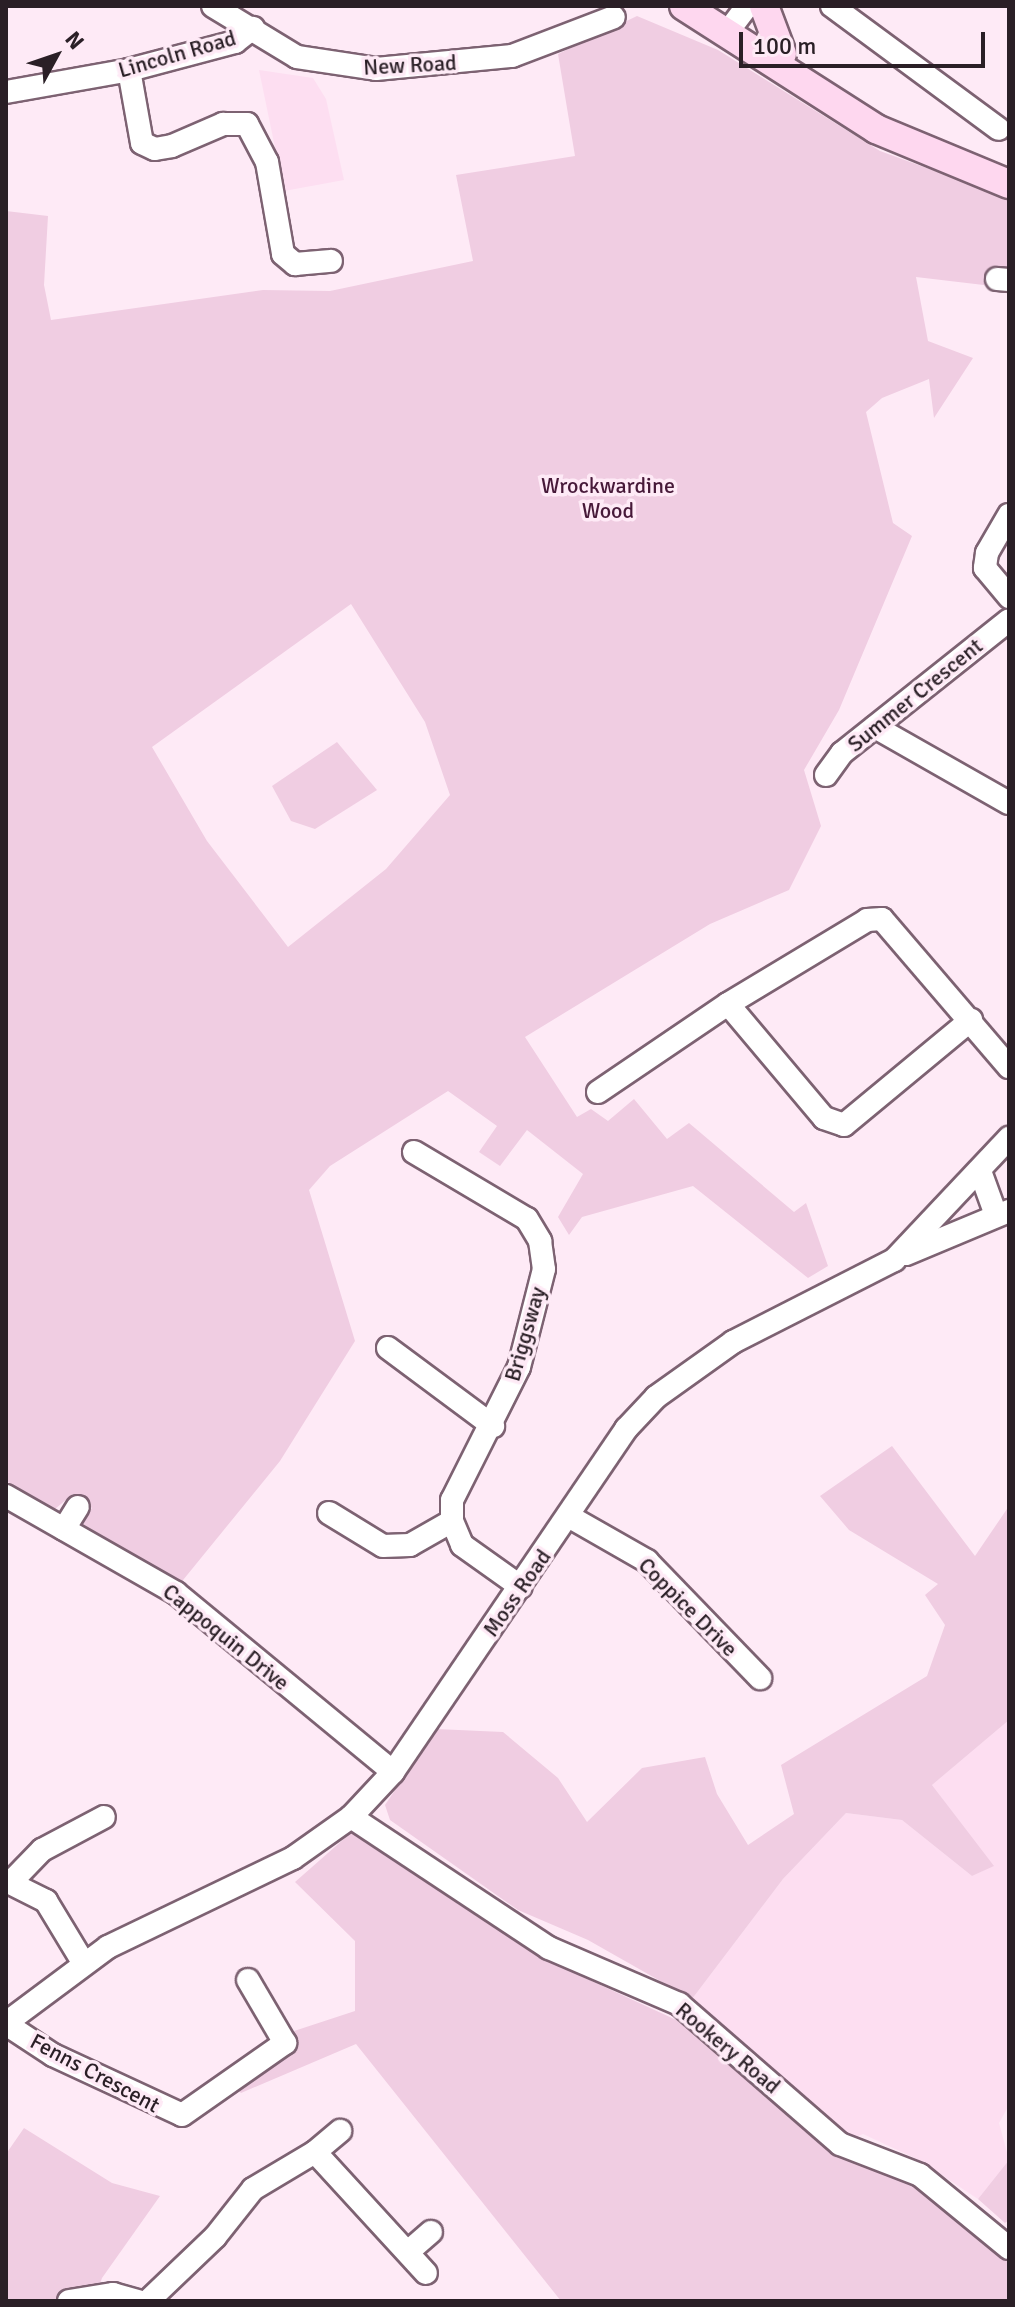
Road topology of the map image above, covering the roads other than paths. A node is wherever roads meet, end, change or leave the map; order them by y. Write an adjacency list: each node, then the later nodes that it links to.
1 (213, 6): 7 (street, New Road)
2 (684, 6): 6 (main road)
3 (764, 6): 8 (main road)
4 (832, 6): 11 (street)
5 (614, 17): 7 (street, New Road)
6 (731, 17): 8 (main road); 13 (main road)
7 (253, 28): 9 (street, Lincoln Road)
8 (782, 54): 12 (main road)
9 (129, 70): 10 (street, Lincoln Road); 14 (street)
10 (6, 92)
11 (999, 129)
12 (1009, 170)
13 (1009, 184)
14 (331, 261)
15 (1009, 515): 16 (street)
16 (1009, 597)
17 (1009, 620): 18 (street, Summer Crescent)
18 (875, 727): 19 (street, Summer Crescent); 20 (street)
19 (826, 775)
20 (1009, 803)
21 (728, 1004): 22 (street); 22 (street); 24 (street)
22 (971, 1020): 23 (street)
23 (1009, 1067)
24 (598, 1092)
25 (1009, 1138): 27 (street, Moss Road)
26 (414, 1152): 31 (street, Briggsway)
27 (980, 1171): 28 (street); 29 (street, Moss Road)
28 (1003, 1213): 29 (street)
29 (894, 1260): 35 (street, Moss Road)
30 (388, 1348): 31 (street)
31 (493, 1426): 36 (street, Briggsway)
32 (6, 1496): 37 (street, Cappoquin Drive)
33 (78, 1507): 37 (street)
34 (329, 1513): 36 (street)
35 (570, 1517): 38 (street, Moss Road); 39 (street, Coppice Drive)
36 (452, 1521): 38 (street)
37 (64, 1529): 40 (street, Cappoquin Drive)
38 (521, 1587): 40 (street, Moss Road)
39 (760, 1678)
40 (393, 1772): 42 (street, Moss Road)
41 (104, 1817): 43 (street)
42 (351, 1817): 44 (street, Moss Road); 50 (street, Rookery Road)
43 (8, 1882): 44 (street)
44 (83, 1962): 46 (street, Moss Road)
45 (248, 1980): 46 (street, Fenns Crescent)
46 (6, 2023)
47 (340, 2131): 48 (street)
48 (315, 2152): 51 (street); 55 (street)
49 (431, 2232): 51 (street)
50 (1009, 2248)
51 (409, 2251): 52 (street)
52 (426, 2273)
53 (69, 2301): 54 (street)
54 (138, 2301)
55 (148, 2301)

